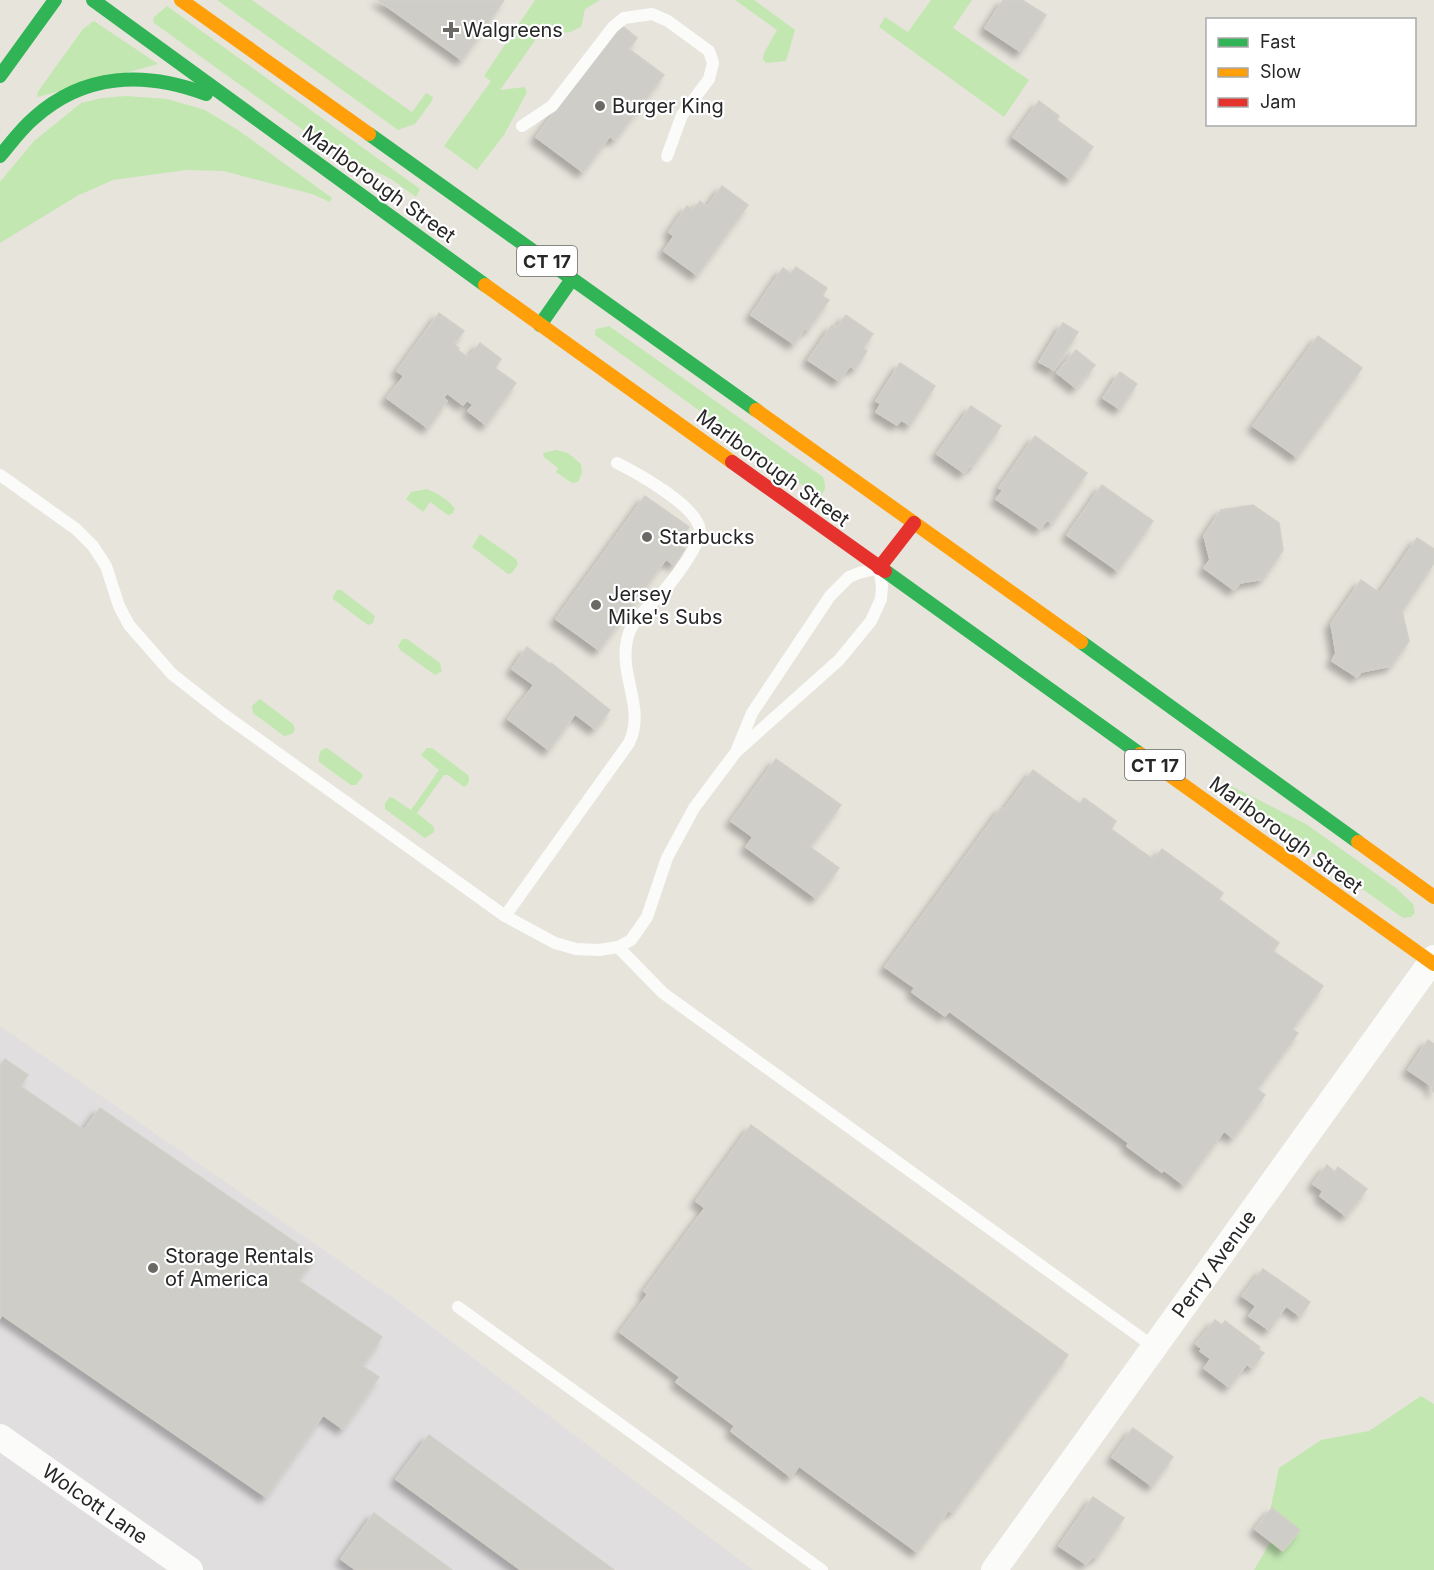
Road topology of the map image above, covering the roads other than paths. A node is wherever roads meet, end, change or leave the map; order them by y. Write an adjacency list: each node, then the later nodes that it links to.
1 (55, 0): 4 (highway)
2 (93, 0): 5 (highway, Marlborough Street)
3 (181, 0): 9 (highway, Marlborough Street / CT 17)
4 (0, 76)
5 (248, 114): 7 (highway, CT 17); 10 (highway, Marlborough Street / CT 17)
6 (522, 126): 8 (lane)
7 (0, 156)
8 (667, 156)
9 (572, 279): 10 (highway); 13 (highway, Marlborough Street / CT 17)
10 (540, 325): 14 (highway, Marlborough Street / CT 17)
11 (617, 463): 17 (lane)
12 (0, 475): 17 (lane)
13 (914, 523): 14 (highway); 16 (highway, Marlborough Street / CT 17)
14 (879, 568): 15 (lane); 15 (lane); 19 (highway, Marlborough Street / CT 17)
15 (736, 752): 18 (lane)
16 (1434, 897)
17 (506, 916): 18 (lane)
18 (618, 947): 21 (lane)
19 (1433, 961): 21 (street, Perry Avenue)
20 (458, 1306): 24 (lane)
21 (1154, 1347): 25 (street, Perry Avenue)
22 (0, 1437): 23 (street, Wolcott Lane)
23 (190, 1570)
24 (822, 1570)
25 (994, 1570)

